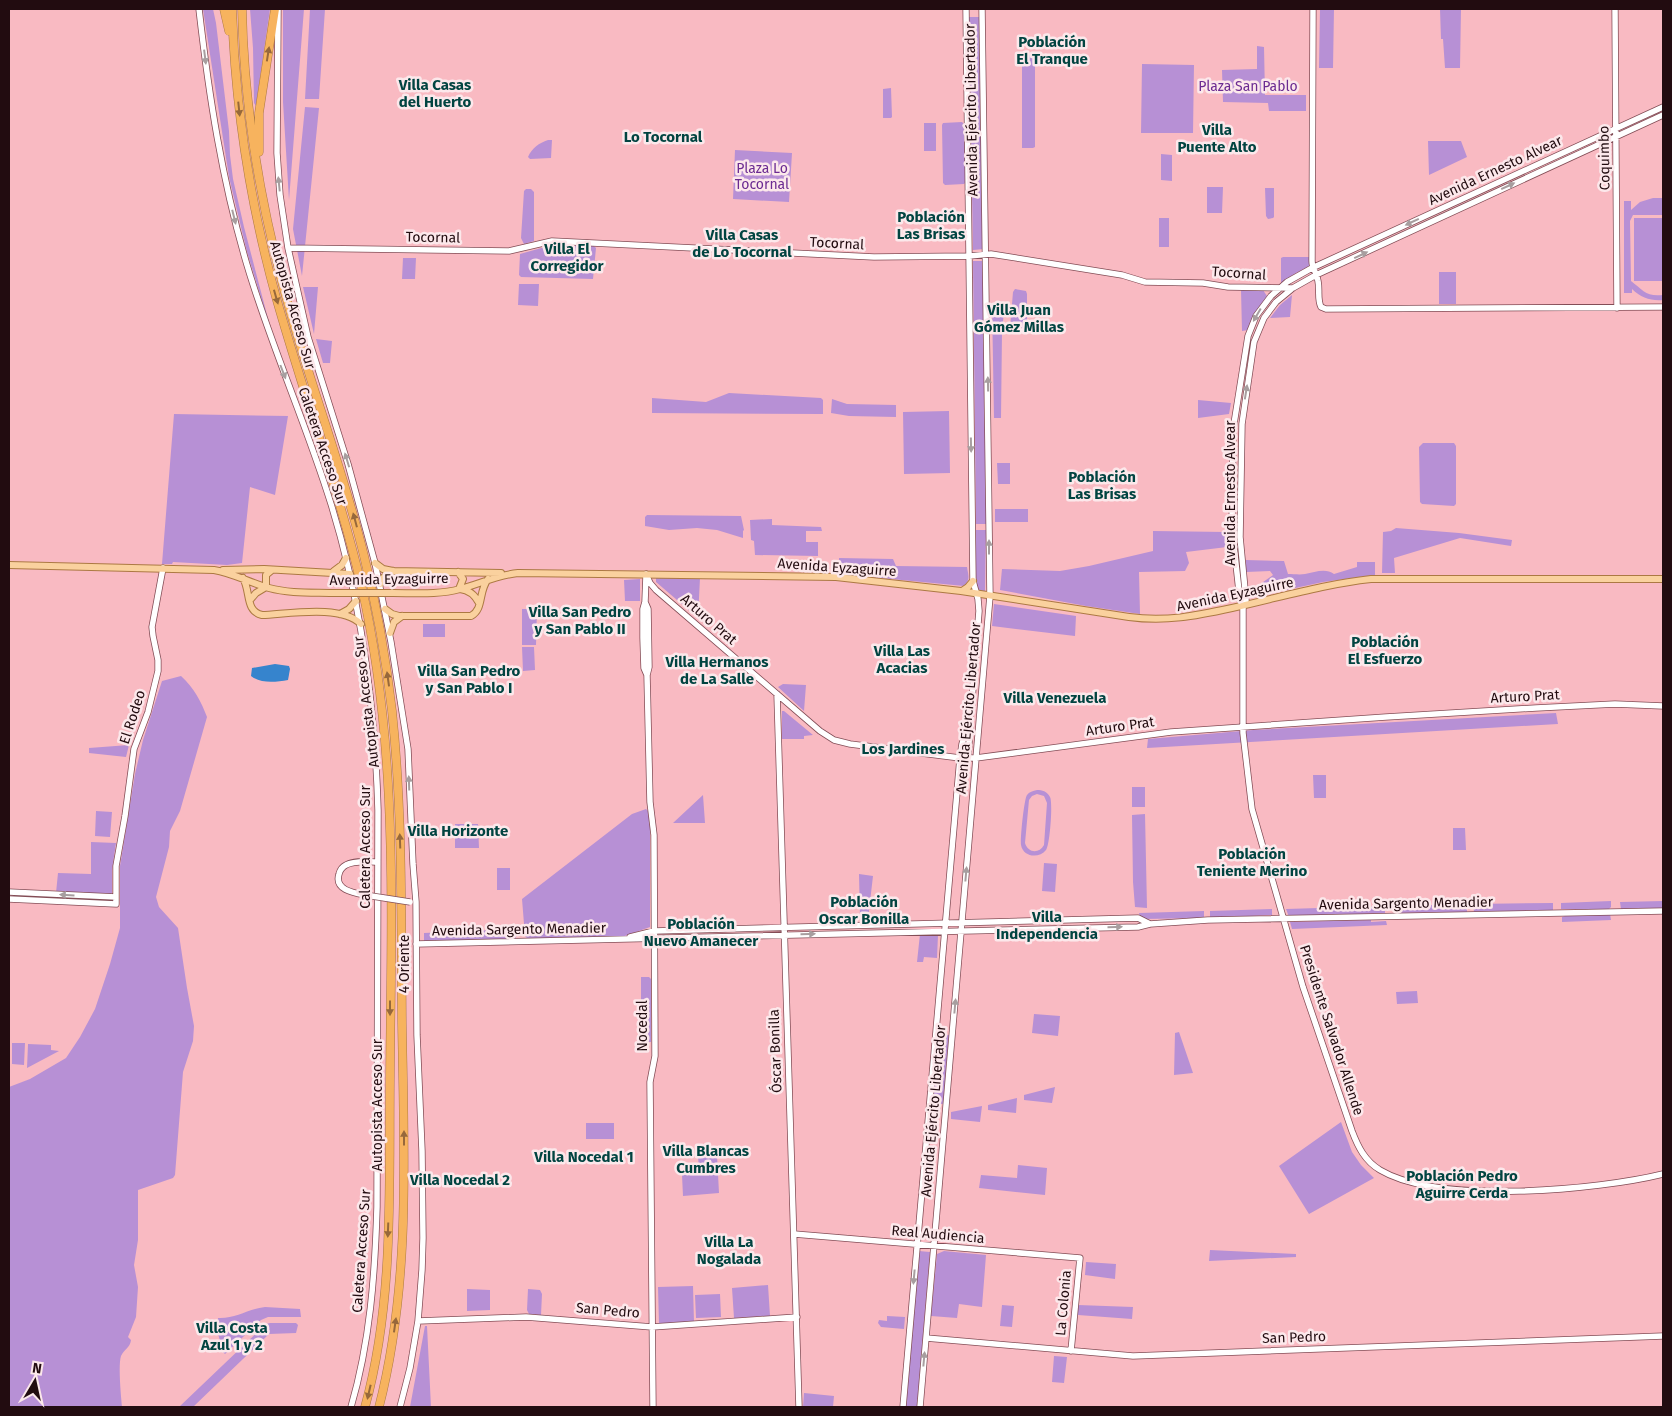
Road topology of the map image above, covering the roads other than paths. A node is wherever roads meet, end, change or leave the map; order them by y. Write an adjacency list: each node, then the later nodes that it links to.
1 (198, 9): 27 (main road, Caletera Acceso Sur, one-way to 27)
2 (224, 9): 10 (highway)
3 (232, 9): 10 (highway, Autopista Acceso Sur)
4 (242, 9): 15 (highway, Autopista Acceso Sur)
5 (276, 9): 15 (highway, one-way to 5); 16 (main road, Caletera Acceso Sur, one-way to 5)
6 (966, 9): 18 (main road, Avenida Ejército Libertador)
7 (982, 9): 17 (main road, Avenida Ejército Libertador)
8 (1313, 9): 19 (main road)
9 (1615, 9): 13 (main road, Coquimbo)
10 (234, 60): 97 (highway, Autopista Acceso Sur, one-way to 97)
11 (1663, 106): 13 (main road, Avenida Ernesto Alvear)
12 (1663, 115): 14 (main road, Avenida Ernesto Alvear)
13 (1616, 128): 14 (main road, Coquimbo); 19 (main road, Avenida Ernesto Alvear, one-way to 19)
14 (1616, 136): 20 (main road, Avenida Ernesto Alvear, one-way to 14); 26 (main road, Coquimbo)
15 (261, 189): 98 (highway, Autopista Acceso Sur, one-way to 15)
16 (288, 248): 18 (main road, Tocornal); 28 (main road, Caletera Acceso Sur, one-way to 16)
17 (986, 255): 18 (main road, Tocornal); 21 (main road, Tocornal); 48 (main road, Avenida Ejército Libertador, one-way to 17)
18 (969, 256): 42 (main road, Avenida Ejército Libertador, one-way to 42)
19 (1312, 268): 20 (main road); 22 (main road, Avenida Ernesto Alvear)
20 (1316, 275): 23 (main road, Avenida Ernesto Alvear); 26 (main road)
21 (1264, 287): 22 (main road, Tocornal); 24 (main road)
22 (1280, 288): 23 (main road, Tocornal); 24 (main road, Avenida Ernesto Alvear)
23 (1293, 288): 52 (main road, Avenida Ernesto Alvear, one-way to 23)
24 (1271, 296): 52 (main road, Avenida Ernesto Alvear, one-way to 52)
25 (1663, 307): 26 (main road)
26 (1617, 308)
27 (346, 558): 34 (main road); 37 (main road, Caletera Acceso Sur)
28 (375, 563): 33 (main road); 43 (main road, Caletera Acceso Sur)
29 (9, 565): 30 (main road, Avenida Eyzaguirre)
30 (163, 568): 31 (main road, Avenida Eyzaguirre); 69 (main road, El Rodeo)
31 (217, 570): 32 (main road); 39 (main road, Avenida Eyzaguirre)
32 (272, 570): 34 (main road); 44 (main road)
33 (393, 571): 35 (main road); 43 (main road)
34 (332, 572): 37 (main road)
35 (458, 572): 36 (main road); 45 (main road)
36 (518, 573): 38 (main road, Avenida Eyzaguirre); 40 (main road, Avenida Eyzaguirre)
37 (350, 574): 50 (main road, Caletera Acceso Sur)
38 (646, 574): 46 (main road, Avenida Eyzaguirre); 60 (main road, Arturo Prat); 78 (main road, Nocedal)
39 (243, 578): 44 (main road, Avenida Eyzaguirre); 49 (main road)
40 (488, 579): 45 (main road, Avenida Eyzaguirre); 51 (main road)
41 (1663, 579): 52 (main road, Avenida Eyzaguirre)
42 (973, 580): 46 (main road); 47 (main road, Avenida Ejército Libertador)
43 (380, 584): 53 (main road, Caletera Acceso Sur)
44 (266, 587): 45 (main road, Avenida Eyzaguirre, bridge); 49 (main road)
45 (459, 589): 51 (main road)
46 (962, 591): 47 (main road, Avenida Eyzaguirre)
47 (976, 594): 48 (main road, Avenida Eyzaguirre); 58 (main road, Avenida Ejército Libertador)
48 (990, 596): 52 (main road, Avenida Eyzaguirre); 59 (main road, Avenida Ejército Libertador)
49 (250, 600): 54 (main road)
50 (356, 601): 54 (main road); 56 (main road, Caletera Acceso Sur)
51 (480, 604): 55 (main road)
52 (1243, 606): 63 (main road, Presidente Salvador Allende)
53 (385, 609): 55 (main road); 57 (main road, 4 Oriente)
54 (340, 614): 56 (main road)
55 (402, 616): 57 (main road)
56 (360, 624): 67 (main road, Caletera Acceso Sur)
57 (390, 633): 71 (main road, 4 Oriente, one-way to 57)
58 (976, 647): 59 (main road); 62 (main road, Avenida Ejército Libertador)
59 (984, 662): 66 (main road, Avenida Ejército Libertador)
60 (777, 694): 64 (main road, Arturo Prat); 77 (main road, Óscar Bonilla)
61 (1663, 706): 63 (main road, Arturo Prat)
62 (971, 713): 64 (main road, Avenida Ejército Libertador); 65 (main road, Avenida Ejército Libertador)
63 (1243, 727): 66 (main road, Arturo Prat); 73 (main road, Presidente Salvador Allende)
64 (960, 758): 65 (main road, Arturo Prat); 75 (main road, Avenida Ejército Libertador)
65 (968, 758): 66 (main road, Arturo Prat)
66 (976, 758): 74 (main road, Avenida Ejército Libertador, one-way to 66)
67 (377, 862): 71 (main road, bridge); 96 (main road, Caletera Acceso Sur)
68 (9, 892): 69 (main road, one-way to 68)
69 (116, 897): 70 (main road, El Rodeo)
70 (9, 899)
71 (413, 902): 84 (main road, 4 Oriente)
72 (1663, 911): 73 (main road, Avenida Sargento Menadier)
73 (1283, 918): 76 (main road, Avenida Sargento Menadier); 85 (main road, Presidente Salvador Allende)
74 (962, 922): 75 (main road, Avenida Sargento Menadier); 76 (main road, Avenida Sargento Menadier); 80 (main road, Avenida Ejército Libertador)
75 (945, 923): 77 (main road, Avenida Sargento Menadier); 79 (main road, Avenida Ejército Libertador)
76 (1150, 924): 80 (main road, Avenida Sargento Menadier, one-way to 76)
77 (784, 927): 78 (main road, Avenida Sargento Menadier); 81 (main road, Óscar Bonilla)
78 (654, 930): 82 (main road, Nocedal); 83 (main road, Avenida Sargento Menadier)
79 (944, 931): 80 (main road, Avenida Sargento Menadier); 81 (main road, Avenida Sargento Menadier, one-way to 79); 87 (main road, Avenida Ejército Libertador)
80 (961, 931): 88 (main road, Avenida Ejército Libertador, one-way to 80)
81 (784, 935): 82 (main road, Avenida Sargento Menadier); 86 (main road, Óscar Bonilla)
82 (655, 938): 83 (main road, Avenida Sargento Menadier); 92 (main road, Nocedal)
83 (623, 940): 84 (main road, Avenida Sargento Menadier)
84 (416, 944): 91 (main road, 4 Oriente)
85 (1663, 1174)
86 (794, 1234): 87 (main road, Real Audiencia); 90 (main road, Óscar Bonilla)
87 (917, 1244): 88 (main road, Real Audiencia); 102 (main road, Avenida Ejército Libertador, one-way to 102)
88 (934, 1246): 89 (main road, Real Audiencia); 94 (main road, Avenida Ejército Libertador)
89 (1080, 1258): 95 (main road, La Colonia)
90 (797, 1317): 92 (main road, San Pedro); 101 (main road, Óscar Bonilla)
91 (418, 1321): 92 (main road, San Pedro); 99 (main road)
92 (652, 1327): 100 (main road, Nocedal)
93 (1663, 1336): 95 (main road, San Pedro)
94 (926, 1338): 95 (main road, San Pedro); 103 (main road, Avenida Ejército Libertador, one-way to 94)
95 (1071, 1351)
96 (351, 1407)
97 (365, 1407)
98 (379, 1407)
99 (400, 1407)
100 (652, 1407)
101 (799, 1407)
102 (903, 1407)
103 (920, 1407)

